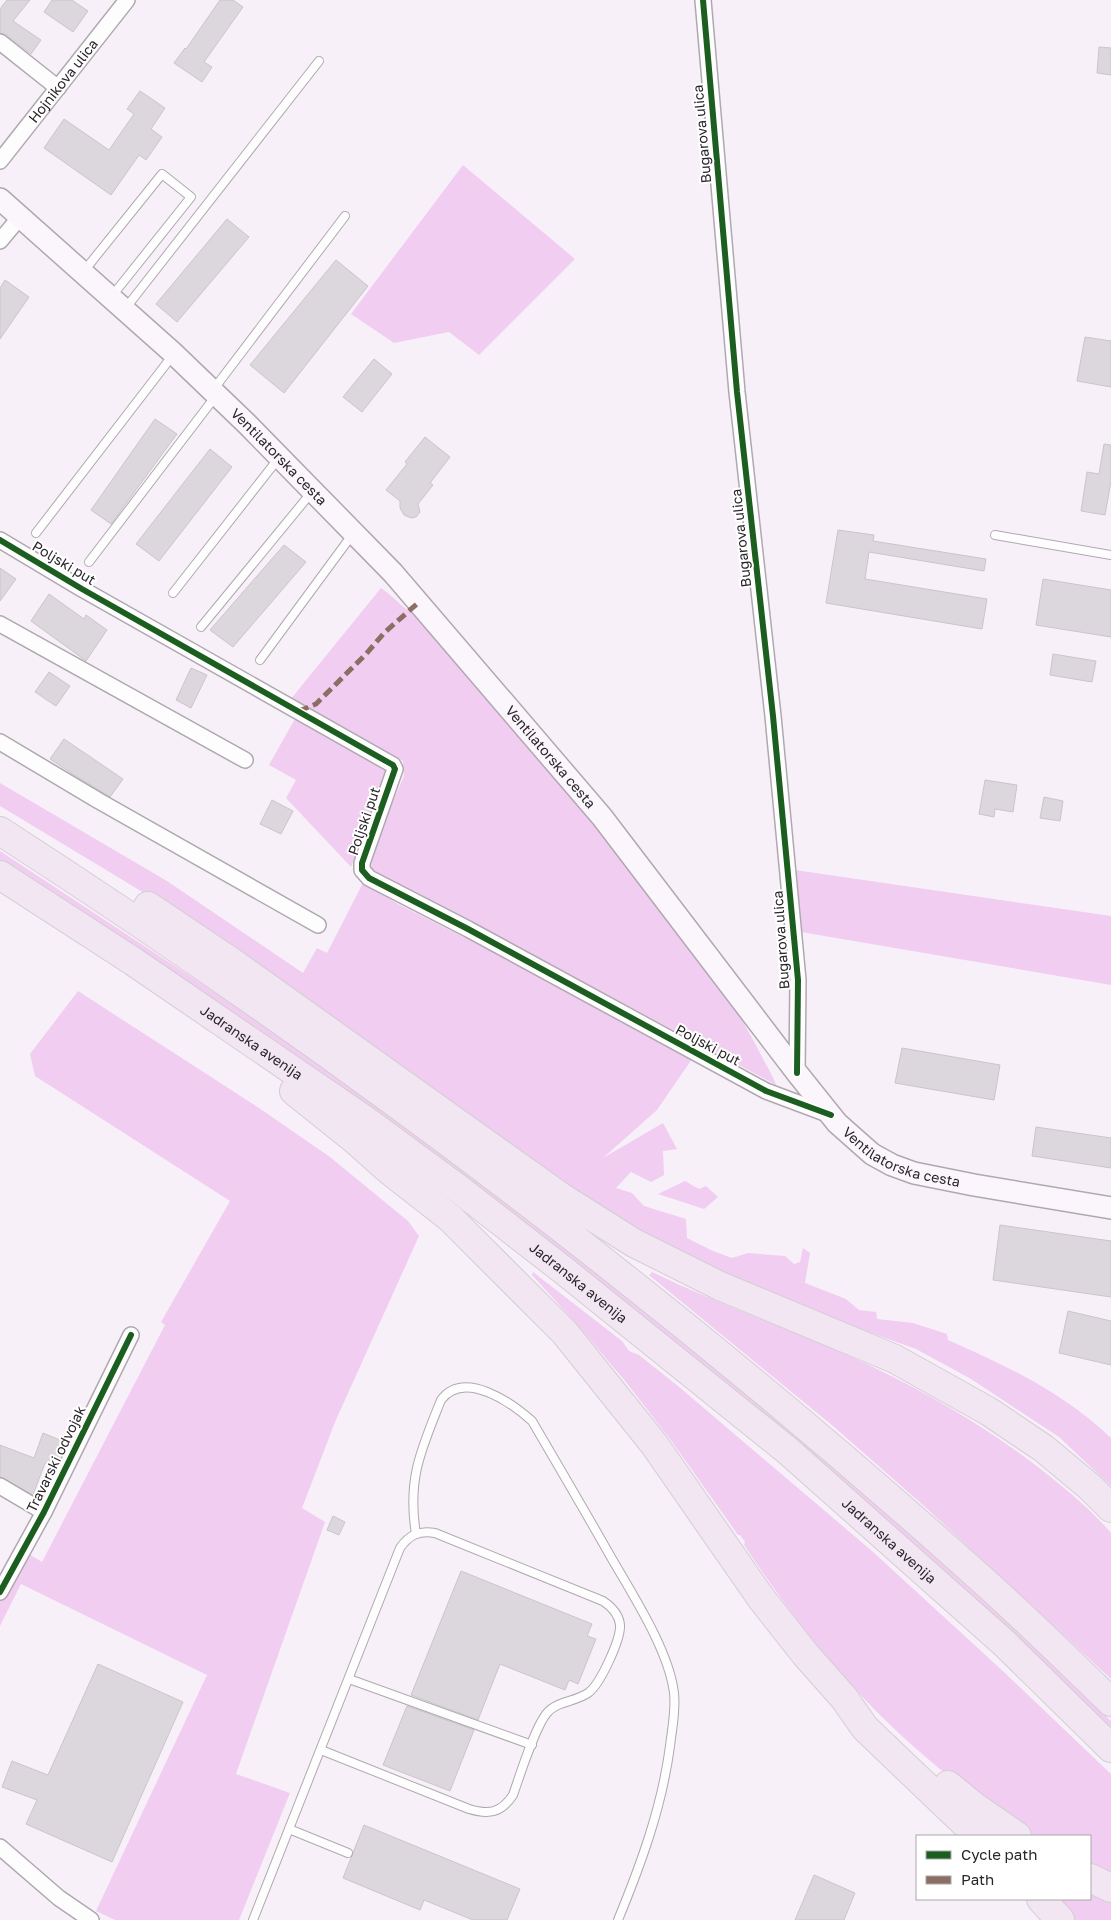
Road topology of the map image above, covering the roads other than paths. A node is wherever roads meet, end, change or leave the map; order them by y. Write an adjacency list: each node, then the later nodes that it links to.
1 (127, 0): 5 (street, Hojnikova ulica)
2 (702, 0): 33 (street, Bugarova ulica)
3 (0, 42): 5 (street)
4 (320, 61): 12 (lane)
5 (58, 88): 6 (street, Hojnikova ulica)
6 (0, 161)
7 (0, 199): 9 (main road, Ventilatorska cesta)
8 (345, 216): 14 (lane)
9 (20, 217): 10 (street); 11 (main road, Ventilatorska cesta)
10 (0, 241)
11 (83, 272): 12 (main road, Ventilatorska cesta); 12 (lane)
12 (117, 304): 13 (main road, Ventilatorska cesta)
13 (174, 354): 14 (main road, Ventilatorska cesta); 17 (lane)
14 (215, 393): 15 (main road, Ventilatorska cesta); 22 (lane)
15 (279, 457): 16 (main road, Ventilatorska cesta); 23 (lane)
16 (312, 491): 18 (main road, Ventilatorska cesta); 25 (lane)
17 (36, 533)
18 (354, 533): 26 (lane); 33 (main road, Ventilatorska cesta)
19 (995, 535): 21 (lane)
20 (0, 540): 34 (street, Poljski put)
21 (1111, 555)
22 (89, 562)
23 (173, 593)
24 (0, 624): 28 (street)
25 (201, 627)
26 (260, 660)
27 (0, 742): 31 (street)
28 (245, 760)
29 (0, 830): 38 (highway); 44 (highway)
30 (0, 875): 32 (highway, Jadranska avenija)
31 (318, 925)
32 (134, 962): 43 (highway); 46 (highway, Jadranska avenija)
33 (797, 1073): 34 (main road, Ventilatorska cesta)
34 (831, 1115): 35 (main road, Ventilatorska cesta)
35 (1111, 1208)
36 (131, 1336): 39 (street, Travarski odvojak)
37 (0, 1486): 39 (street, Travarski odvojak)
38 (1111, 1509)
39 (44, 1512): 41 (street, Travarski odvojak)
40 (416, 1534): 42 (lane); 45 (lane); 58 (lane)
41 (0, 1592)
42 (349, 1679): 45 (lane); 47 (lane)
43 (844, 1698): 49 (highway); 50 (highway)
44 (1111, 1702)
45 (532, 1745): 47 (lane)
46 (1111, 1748)
47 (320, 1750): 48 (lane)
48 (289, 1829): 52 (lane); 56 (lane)
49 (977, 1835)
50 (1016, 1835)
51 (0, 1847): 57 (street)
52 (348, 1853)
53 (1091, 1878): 54 (highway)
54 (1111, 1888)
55 (1042, 1900): 59 (highway)
56 (256, 1919)
57 (91, 1920)
58 (618, 1920)
59 (1060, 1920)

